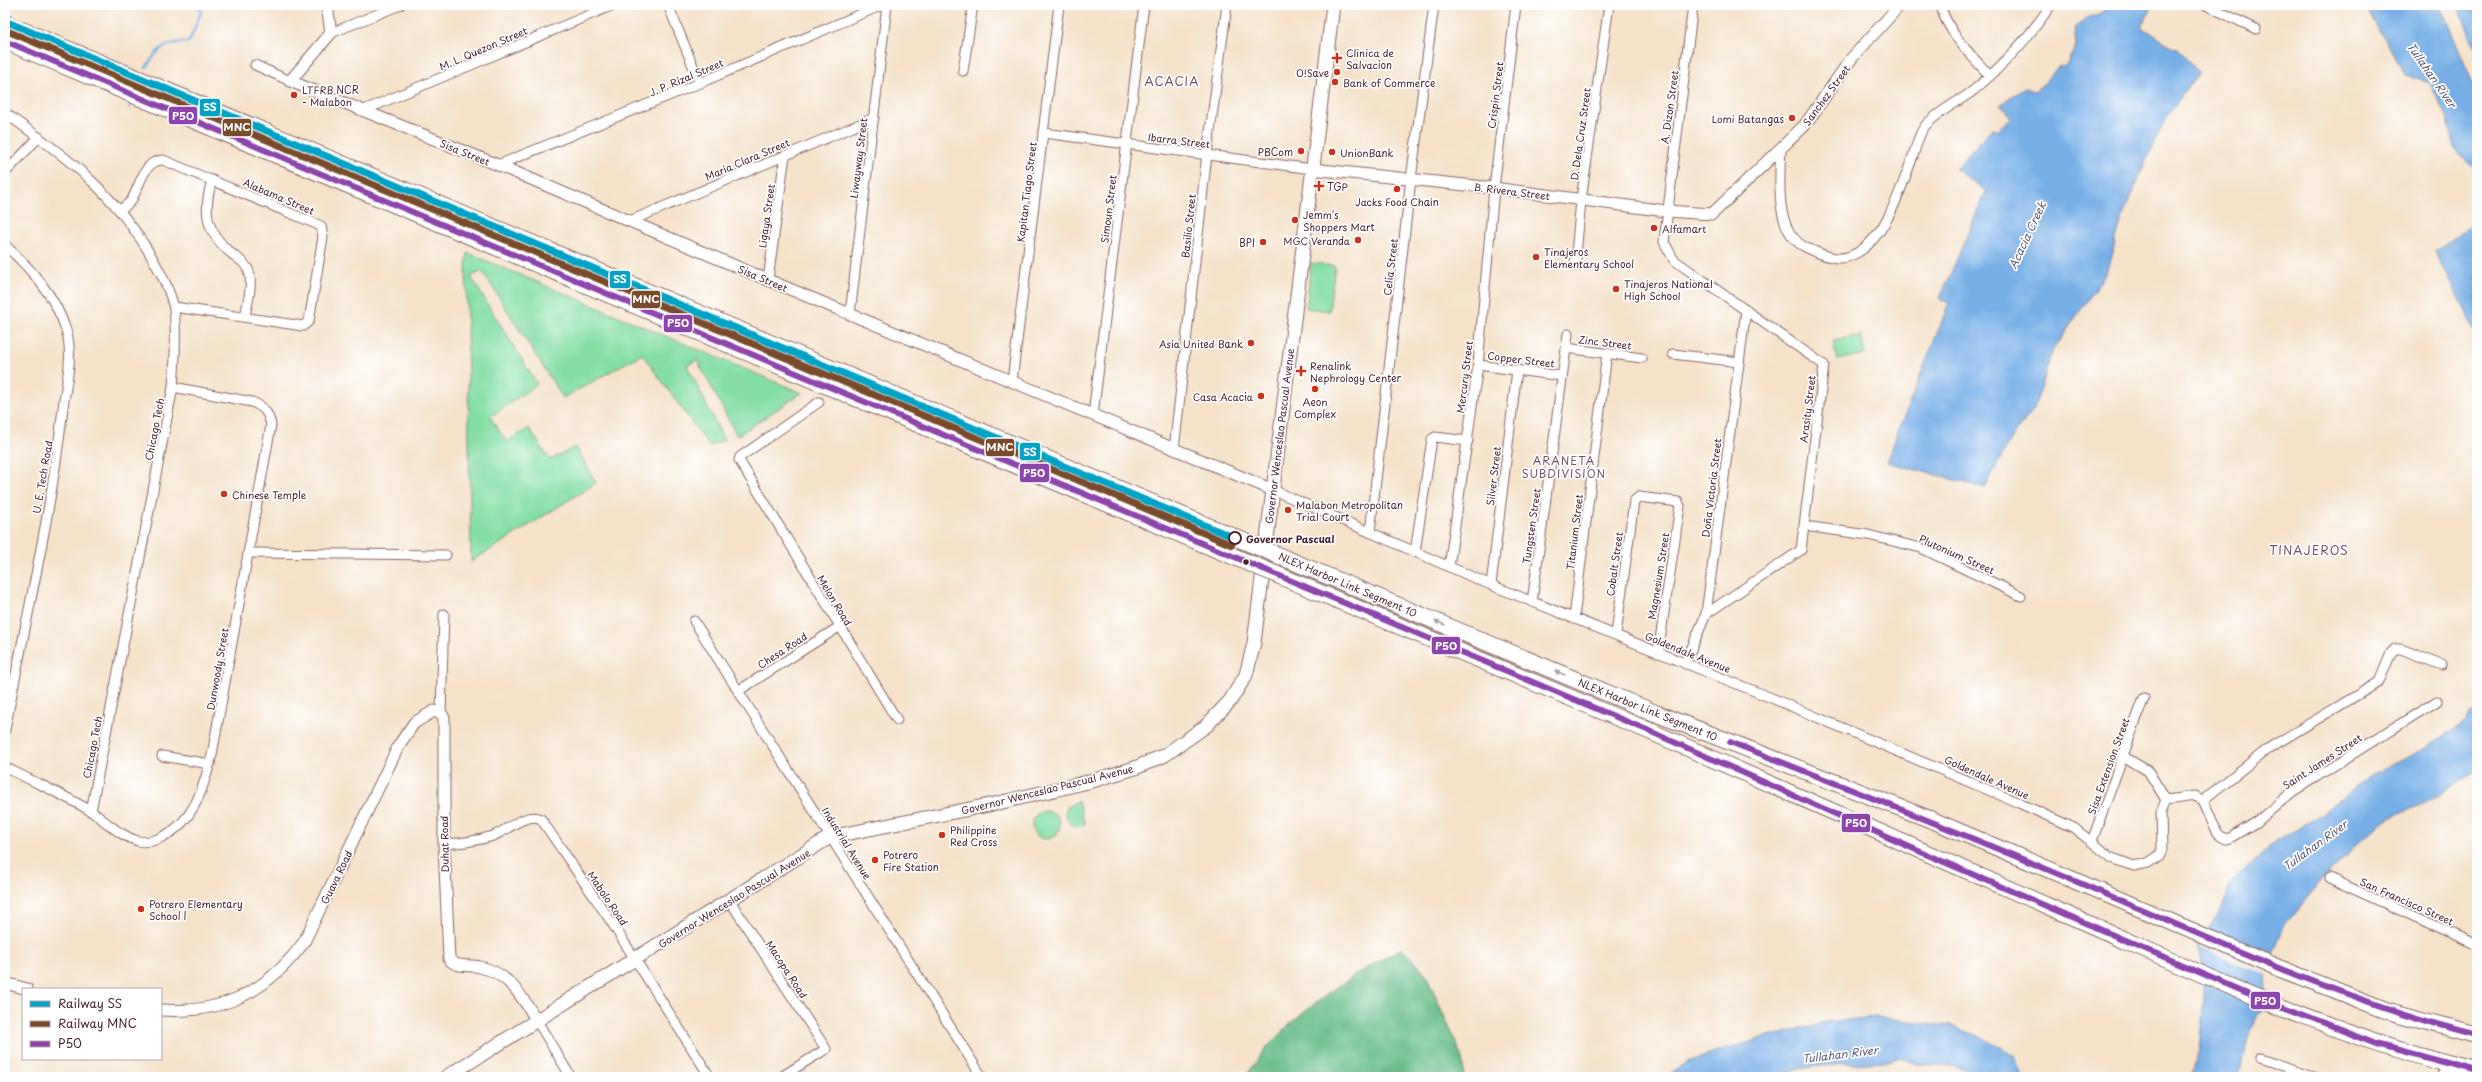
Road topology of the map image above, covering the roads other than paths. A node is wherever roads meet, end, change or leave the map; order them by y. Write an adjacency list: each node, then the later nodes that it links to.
1 (327, 5): 23 (street)
2 (400, 5): 20 (street)
3 (613, 5): 30 (street, M. L. Quezon Street)
4 (668, 5): 29 (street)
5 (882, 5): 29 (street, J. P. Rizal Street)
6 (887, 5): 32 (street, Liwayway Street)
7 (973, 5): 26 (street)
8 (1059, 5): 33 (street, Kapitan Tiago Street)
9 (1144, 5): 35 (street, Simoun Street)
10 (1228, 5): 37 (street, Basilio Street)
11 (1333, 5): 40 (main road, Governor Wenceslao Pascual Avenue)
12 (1434, 5): 42 (street, Celia Street)
13 (1516, 5): 44 (street, Crispin Street)
14 (1609, 5): 45 (street, D. Dela Cruz Street)
15 (1694, 5): 47 (street, A. Dizon Street)
16 (1900, 5): 36 (street, Sanchez Street)
17 (1940, 5): 27 (street)
18 (2051, 5): 27 (street)
19 (2206, 5): 22 (street)
20 (390, 7): 23 (street)
21 (5, 23): 116 (highway, NLEX Harbor Link Segment 10, one-way to 21, bridge)
22 (2256, 29)
23 (331, 33): 28 (street)
24 (5, 41): 118 (highway, NLEX Harbor Link Segment 10, bridge)
25 (255, 65): 28 (street, Sisa Street)
26 (963, 71)
27 (1989, 75): 36 (street)
28 (290, 81): 30 (street, Sisa Street)
29 (700, 83): 39 (street, J. P. Rizal Street)
30 (362, 111): 39 (street, Sisa Street)
31 (5, 113): 34 (street, Chicago Tech)
32 (874, 118): 38 (street, Maria Clara Street); 55 (street, Liwayway Street)
33 (1044, 133): 35 (street, Ibarra Street); 66 (street, Kapitan Tiago Street)
34 (39, 137): 41 (street); 46 (street, Chicago Tech)
35 (1127, 145): 37 (street, Ibarra Street); 69 (street, Simoun Street)
36 (1781, 148): 48 (street, Sanchez Street)
37 (1207, 154): 40 (street, Ibarra Street); 71 (street, Basilio Street)
38 (785, 155): 49 (street, Maria Clara Street); 52 (street, Ligaya Street)
39 (498, 165): 49 (street, Sisa Street)
40 (1312, 169): 42 (street, B. Rivera Street); 72 (main road, Governor Wenceslao Pascual Avenue)
41 (5, 173)
42 (1411, 179): 44 (street, B. Rivera Street); 75 (street, Celia Street)
43 (212, 180): 46 (street, Alabama Street); 56 (street); 56 (street, Alabama Street)
44 (1494, 188): 45 (street, B. Rivera Street); 63 (street, Mercury Street)
45 (1581, 200): 47 (street, B. Rivera Street); 51 (street, D. Dela Cruz Street)
46 (122, 210): 53 (street, Chicago Tech)
47 (1666, 211): 48 (street, B. Rivera Street); 54 (street, Arasity Street)
48 (1712, 214)
49 (630, 221): 52 (street, Sisa Street)
50 (5, 245): 97 (street, U. E. Tech Road)
51 (1575, 266)
52 (768, 280): 55 (street, Sisa Street)
53 (174, 308): 56 (street, Alabama Street); 67 (street, Chicago Tech)
54 (1746, 310): 62 (street, Doña Victoria Street); 84 (street, Arasity Street)
55 (850, 314): 66 (street, Sisa Street)
56 (245, 317)
57 (1568, 334): 58 (street, Tungsten Street)
58 (1566, 348): 59 (street, Zinc Street); 65 (street, Tungsten Street)
59 (1607, 353): 61 (street, Zinc Street); 85 (street, Titanium Street)
60 (1673, 354): 62 (street)
61 (1642, 358)
62 (1739, 362): 84 (street, Doña Victoria Street)
63 (1478, 365): 64 (street, Copper Street); 70 (street, Mercury Street)
64 (1517, 370): 65 (street, Copper Street); 80 (street, Silver Street)
65 (1562, 376): 82 (street, Tungsten Street)
66 (1012, 382): 69 (street, Sisa Street)
67 (173, 388): 76 (street, Dunwoody Street); 104 (street, Chicago Tech)
68 (819, 402): 87 (street, Melon Road)
69 (1093, 415): 71 (street, Sisa Street)
70 (1468, 441): 77 (street); 79 (street, Mercury Street)
71 (1174, 450): 72 (street, Sisa Street)
72 (1273, 490): 75 (street, Goldendale Avenue); 105 (main road, Governor Wenceslao Pascual Avenue)
73 (1636, 498): 88 (street, Cobalt Street); 89 (street, Magnesium Street)
74 (1811, 527): 81 (street, Plutonium Street)
75 (1370, 532): 77 (street, Goldendale Avenue)
76 (249, 552): 78 (street); 100 (street, Dunwoody Street)
77 (1415, 552): 79 (street, Goldendale Avenue)
78 (446, 554)
79 (1449, 567): 80 (street, Goldendale Avenue)
80 (1491, 585): 82 (street, Goldendale Avenue)
81 (2021, 596)
82 (1532, 602): 85 (street, Goldendale Avenue)
83 (444, 614): 95 (street, Duhat Road)
84 (1706, 614): 90 (street, Doña Victoria Street)
85 (1574, 618): 88 (street, Goldendale Avenue)
86 (694, 621): 92 (street, Industrial Avenue)
87 (838, 627): 92 (street, Chesa Road); 96 (street, Melon Road)
88 (1616, 634): 89 (street, Goldendale Avenue)
89 (1658, 653): 90 (street, Goldendale Avenue)
90 (1685, 664): 106 (street, Goldendale Avenue)
91 (2442, 665): 103 (street)
92 (738, 691): 105 (street, Industrial Avenue)
93 (2144, 698): 99 (street, Sisa Extension Street)
94 (2437, 701): 103 (street, Saint James Street)
95 (441, 713): 107 (street, Duhat Road); 114 (street, Guava Road)
96 (898, 720)
97 (5, 730)
98 (162, 756): 100 (street)
99 (2123, 756): 102 (street); 106 (street, Sisa Extension Street)
100 (210, 764): 104 (street, Dunwoody Street)
101 (5, 767): 104 (street, Dunwoody Street)
102 (2166, 800): 103 (street); 106 (street)
103 (2203, 800)
104 (91, 812)
105 (830, 837): 109 (main road, Governor Wenceslao Pascual Avenue); 123 (street, Industrial Avenue)
106 (2092, 841)
107 (444, 844): 111 (street, Mabolo Road); 115 (street, Duhat Road)
108 (2329, 878): 110 (street, San Francisco Street)
109 (730, 901): 111 (main road, Governor Wenceslao Pascual Avenue); 122 (street, Macopa Road)
110 (2477, 945)
111 (634, 960): 115 (main road, Governor Wenceslao Pascual Avenue); 121 (street, Mabolo Road)
112 (5, 982): 113 (street)
113 (24, 988)
114 (162, 1010)
115 (537, 1021): 119 (main road, Governor Wenceslao Pascual Avenue); 120 (street)
116 (2477, 1035)
117 (2260, 1058): 124 (street)
118 (2477, 1070)
119 (447, 1077)
120 (571, 1077)
121 (710, 1077)
122 (781, 1077)
123 (982, 1077)
124 (2316, 1077)

